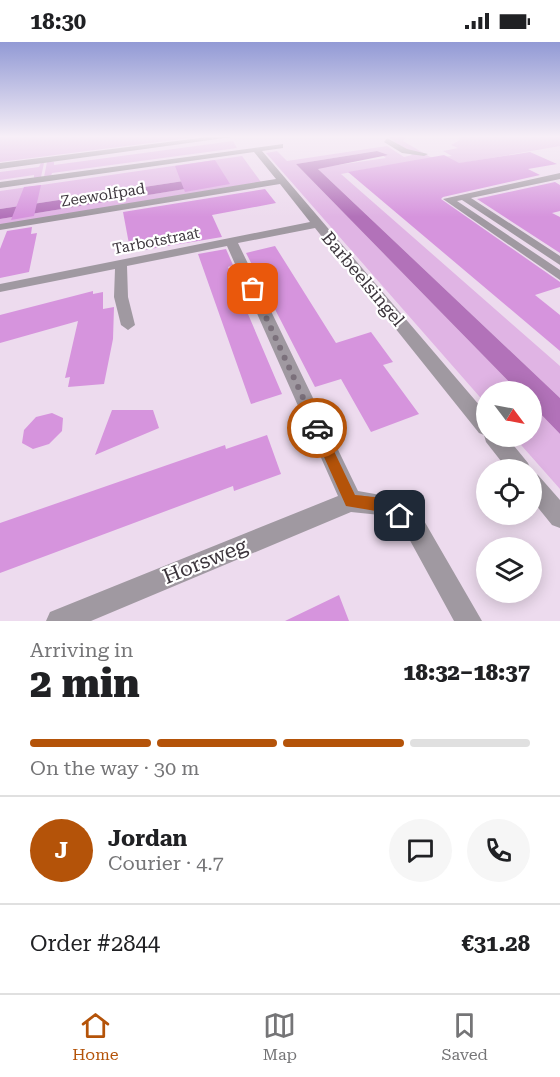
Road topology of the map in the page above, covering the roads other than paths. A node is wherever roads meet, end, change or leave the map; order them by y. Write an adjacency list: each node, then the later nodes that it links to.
1 (23, 163): 4 (street)
2 (153, 163): 7 (street)
3 (267, 163): 6 (street, Barbeelsingel)
4 (0, 166)
5 (560, 176): 8 (street)
6 (282, 181): 9 (street, Barbeelsingel); 10 (street, Zeewolfpad)
7 (0, 184)
8 (462, 197): 12 (street); 14 (street)
9 (317, 224): 11 (street, Tarbotstraat); 17 (street, Barbeelsingel)
10 (0, 227)
11 (231, 241): 13 (street, Tarbotstraat); 21 (street)
12 (560, 261)
13 (121, 263): 15 (street, Tarbotstraat); 16 (street)
14 (560, 276)
15 (0, 288)
16 (128, 325)
17 (476, 416)
18 (503, 447): 19 (street)
19 (512, 459)
20 (542, 495): 22 (street)
21 (351, 501): 23 (street, Horsweg); 24 (street)
22 (560, 517)
23 (59, 621)
24 (469, 621)

